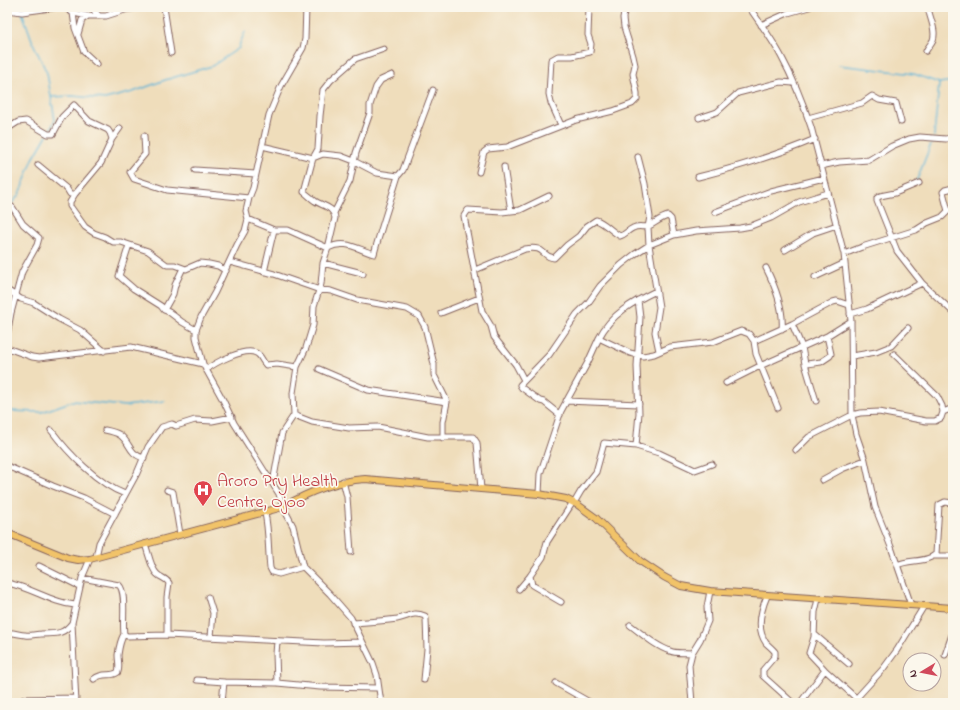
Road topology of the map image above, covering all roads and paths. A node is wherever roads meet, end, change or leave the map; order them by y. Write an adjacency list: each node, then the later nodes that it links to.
1 (58, 7): 13 (street)
2 (64, 7): 14 (street)
3 (91, 7): 16 (street)
4 (152, 7): 12 (street)
5 (164, 7): 21 (street)
6 (306, 7): 38 (street)
7 (589, 7): 31 (street)
8 (625, 7): 31 (street)
9 (749, 7): 17 (street)
10 (809, 7): 17 (street)
11 (928, 7): 20 (street)
12 (129, 8): 16 (street)
13 (7, 10)
14 (73, 13): 15 (street); 18 (street)
15 (88, 16): 16 (street); 18 (street)
16 (99, 16)
17 (761, 25): 26 (street)
18 (78, 35): 22 (street)
19 (384, 48): 40 (street)
20 (926, 51)
21 (171, 53)
22 (97, 64)
23 (7, 70): 25 (street)
24 (392, 75): 41 (street)
25 (7, 83)
26 (793, 83): 28 (street); 29 (street)
27 (433, 90): 48 (street)
28 (700, 118)
29 (808, 118): 30 (street); 37 (street)
30 (901, 122)
31 (561, 125): 46 (street)
32 (120, 128): 36 (street)
33 (7, 129): 36 (street)
34 (144, 136): 56 (street)
35 (953, 137): 43 (street)
36 (112, 139): 54 (street)
37 (814, 139): 43 (street); 49 (street)
38 (262, 146): 40 (street); 47 (street)
39 (638, 157): 63 (street)
40 (313, 158): 41 (street); 60 (street)
41 (354, 161): 48 (street); 60 (street)
42 (38, 165): 54 (street)
43 (821, 166): 50 (street)
44 (504, 167): 58 (street)
45 (195, 170): 47 (street)
46 (479, 172)
47 (256, 174): 56 (street)
48 (398, 176): 69 (street)
49 (698, 177)
50 (824, 178): 53 (street); 59 (street)
51 (919, 183): 66 (street)
52 (953, 188): 66 (street)
53 (828, 193): 62 (street); 65 (street)
54 (75, 194): 67 (street)
55 (549, 196): 58 (street)
56 (249, 198): 61 (street)
57 (7, 203): 86 (street)
58 (511, 211): 77 (street)
59 (715, 212)
60 (334, 213): 69 (street)
61 (248, 219): 64 (street); 72 (street)
62 (837, 225): 70 (street); 71 (street)
63 (648, 227): 65 (street); 68 (street); 77 (street)
64 (274, 230): 69 (street); 79 (street)
65 (674, 235): 68 (street)
66 (892, 238): 71 (street); 82 (street)
67 (129, 245): 75 (street); 90 (street)
68 (649, 246): 85 (street); 116 (street)
69 (328, 248): 73 (street)
70 (785, 250)
71 (844, 254): 74 (street)
72 (230, 262): 78 (street); 79 (street)
73 (323, 263): 80 (street); 83 (street)
74 (845, 263): 81 (street); 89 (street)
75 (183, 268): 78 (street); 90 (street)
76 (766, 268): 97 (street)
77 (475, 270): 87 (street)
78 (226, 271): 98 (street)
79 (264, 272): 83 (street)
80 (363, 274)
81 (815, 277)
82 (922, 283): 91 (street); 93 (street)
83 (319, 289): 113 (street); 120 (street)
84 (7, 290): 86 (street)
85 (656, 291): 88 (street); 106 (street)
86 (16, 295): 99 (street); 105 (street)
87 (479, 298): 92 (street); 116 (street)
88 (638, 300): 101 (street); 108 (street)
89 (849, 305): 93 (street); 95 (street)
90 (164, 310): 98 (street)
91 (953, 312)
92 (441, 313)
93 (850, 314): 94 (street)
94 (851, 321): 100 (street); 109 (street)
95 (792, 324): 97 (street); 103 (street)
96 (908, 328): 109 (street)
97 (782, 329): 102 (street)
98 (196, 330): 110 (street)
99 (7, 335)
100 (827, 336): 103 (street); 111 (street)
101 (599, 338): 108 (street); 118 (street)
102 (754, 341): 106 (street); 112 (street)
103 (802, 347): 111 (street); 112 (street)
104 (8, 349): 105 (street)
105 (104, 351): 110 (street)
106 (659, 352): 108 (street)
107 (894, 354): 124 (street)
108 (638, 356): 121 (street)
109 (852, 356): 127 (street)
110 (203, 364): 115 (street)
111 (805, 364): 119 (street)
112 (760, 366): 117 (street); 122 (street)
113 (297, 367): 115 (street); 125 (street)
114 (319, 369): 120 (street)
115 (206, 370): 128 (street)
116 (524, 380): 126 (street)
117 (726, 383)
118 (566, 401): 121 (street); 126 (street)
119 (816, 401)
120 (447, 402): 131 (street)
121 (639, 404): 132 (street)
122 (778, 408)
123 (953, 408): 124 (street)
124 (943, 412): 127 (street)
125 (294, 415): 131 (street); 140 (street)
126 (560, 415): 144 (street)
127 (852, 415): 133 (street); 135 (street)
128 (232, 417): 134 (street); 140 (street)
129 (51, 430): 143 (street)
130 (104, 430): 134 (street)
131 (443, 438): 142 (street)
132 (636, 446): 136 (street); 145 (street)
133 (796, 450)
134 (144, 458): 143 (street)
135 (865, 460): 138 (street); 157 (street)
136 (712, 464)
137 (7, 466): 149 (street)
138 (822, 480)
139 (343, 482): 142 (main road); 147 (main road); 153 (street)
140 (273, 483): 147 (street)
141 (167, 490): 151 (street)
142 (481, 490): 144 (main road)
143 (125, 494): 149 (street)
144 (539, 494): 145 (main road)
145 (574, 502): 160 (street); 165 (main road)
146 (953, 503): 154 (street)
147 (283, 507): 148 (main road); 159 (street)
148 (262, 512): 151 (main road); 159 (street)
149 (115, 514): 156 (street)
150 (7, 533): 156 (main road)
151 (180, 534): 152 (main road)
152 (145, 544): 156 (main road); 180 (street)
153 (351, 552)
154 (934, 556): 155 (street); 157 (street)
155 (953, 556)
156 (93, 558): 161 (street)
157 (897, 565): 171 (street)
158 (39, 566): 163 (street)
159 (303, 567): 175 (street)
160 (530, 576): 164 (street); 169 (street)
161 (82, 578): 163 (street); 179 (street)
162 (7, 583): 170 (street)
163 (79, 586): 170 (street)
164 (519, 589)
165 (710, 591): 167 (main road); 185 (street)
166 (208, 596): 182 (street)
167 (767, 596): 168 (main road); 203 (street)
168 (818, 599): 171 (main road); 181 (street)
169 (562, 602)
170 (76, 605): 174 (street)
171 (911, 605): 172 (main road)
172 (924, 606): 173 (main road); 198 (street)
173 (953, 608)
174 (72, 623): 178 (street); 197 (street)
175 (353, 623): 184 (street); 191 (street)
176 (630, 625): 185 (street)
177 (953, 632): 186 (street)
178 (7, 633)
179 (124, 634): 180 (street); 189 (street)
180 (167, 635): 182 (street)
181 (814, 635): 187 (street); 188 (street)
182 (211, 638): 183 (street)
183 (277, 641): 184 (street); 193 (street)
184 (362, 642): 195 (street)
185 (692, 653): 199 (street)
186 (945, 655)
187 (849, 664)
188 (825, 670): 198 (street); 204 (street)
189 (94, 679)
190 (197, 680): 192 (street)
191 (424, 680)
192 (224, 682): 193 (street); 200 (street)
193 (277, 683): 195 (street)
194 (556, 683): 202 (street)
195 (378, 688): 201 (street)
196 (24, 699): 197 (street)
197 (76, 700)
198 (856, 701)
199 (691, 702)
200 (222, 703)
201 (381, 703)
202 (591, 703)
203 (793, 703)
204 (800, 703)

